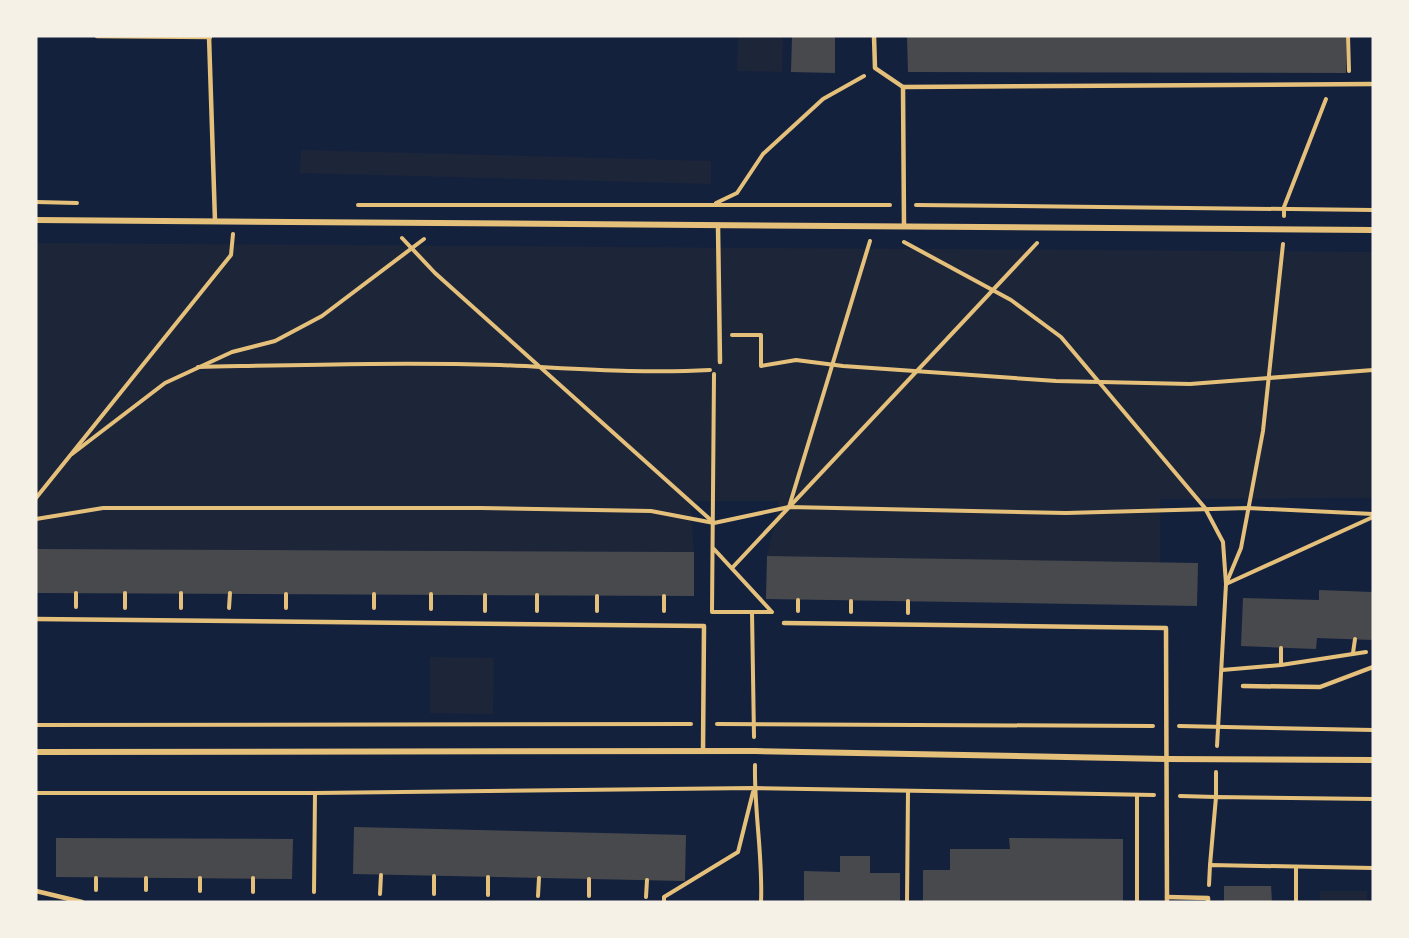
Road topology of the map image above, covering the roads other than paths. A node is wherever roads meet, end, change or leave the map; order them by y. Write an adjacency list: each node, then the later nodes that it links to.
1 (97, 36): 2 (lane)
2 (210, 36): 7 (lane)
3 (874, 36): 5 (lane)
4 (1373, 84): 5 (lane)
5 (903, 87): 9 (lane)
6 (36, 220): 7 (street)
7 (215, 221): 8 (street)
8 (718, 226): 9 (street); 11 (lane)
9 (904, 226): 10 (street)
10 (1373, 230)
11 (720, 362)
12 (36, 619): 16 (lane)
13 (784, 623): 18 (lane)
14 (1373, 667): 15 (lane)
15 (1243, 686)
16 (704, 751): 17 (street); 18 (street)
17 (36, 752)
18 (1166, 759): 19 (street); 21 (lane)
19 (1373, 760)
20 (36, 891): 23 (lane)
21 (1167, 900): 22 (lane)
22 (1208, 900)
23 (82, 902)

